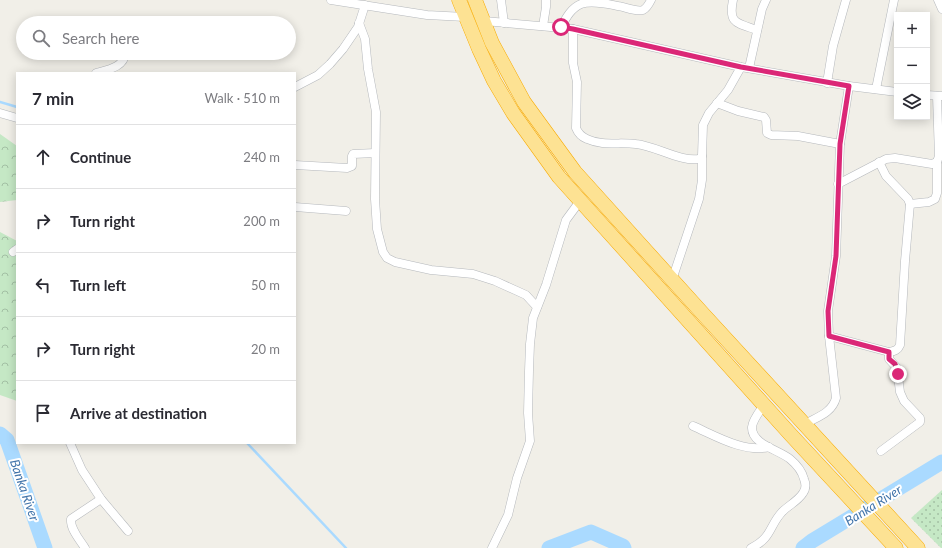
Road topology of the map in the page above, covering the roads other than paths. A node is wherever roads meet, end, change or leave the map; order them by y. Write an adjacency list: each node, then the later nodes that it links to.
1 (331, 0): 12 (street)
2 (459, 0): 14 (highway)
3 (475, 0): 15 (highway)
4 (501, 0): 17 (street)
5 (546, 0): 18 (street)
6 (651, 0): 19 (street)
7 (733, 0): 21 (street)
8 (766, 0): 21 (street)
9 (846, 0): 25 (street)
10 (894, 0): 28 (street)
11 (938, 0): 13 (street)
12 (365, 5): 14 (street); 16 (street)
13 (942, 10)
14 (465, 17): 43 (highway)
15 (484, 22): 17 (street); 47 (highway)
16 (359, 23): 26 (street); 37 (street)
17 (504, 23): 18 (street)
18 (543, 26): 19 (street)
19 (561, 27): 20 (street)
20 (573, 29): 23 (street); 38 (street)
21 (757, 30): 23 (street)
22 (124, 60): 24 (street)
23 (745, 68): 25 (street); 32 (street)
24 (99, 72)
25 (827, 83): 27 (street)
26 (296, 86)
27 (849, 86): 28 (street); 35 (street)
28 (876, 89): 29 (street)
29 (894, 92)
30 (930, 95): 31 (street)
31 (940, 96): 36 (street)
32 (717, 103): 35 (street); 38 (street)
33 (0, 113): 34 (street)
34 (16, 118)
35 (840, 144): 42 (street)
36 (940, 148): 40 (street)
37 (375, 153): 41 (street); 48 (street)
38 (702, 156): 47 (street)
39 (879, 162): 40 (street); 42 (street); 44 (street)
40 (937, 162): 44 (street)
41 (296, 166)
42 (838, 184): 49 (street)
43 (580, 201): 48 (street); 51 (highway)
44 (910, 204): 50 (street)
45 (296, 207): 46 (street)
46 (346, 211)
47 (672, 280): 52 (highway)
48 (537, 307): 61 (street)
49 (829, 336): 50 (street); 52 (street)
50 (889, 352): 56 (street)
51 (764, 405): 55 (street); 63 (highway)
52 (805, 424): 59 (highway)
53 (693, 426): 55 (street)
54 (70, 444): 57 (street)
55 (769, 447): 62 (street)
56 (881, 451)
57 (101, 499): 58 (street); 60 (street)
58 (128, 531)
59 (916, 546)
60 (85, 548)
61 (492, 548)
62 (751, 548)
63 (896, 548)

